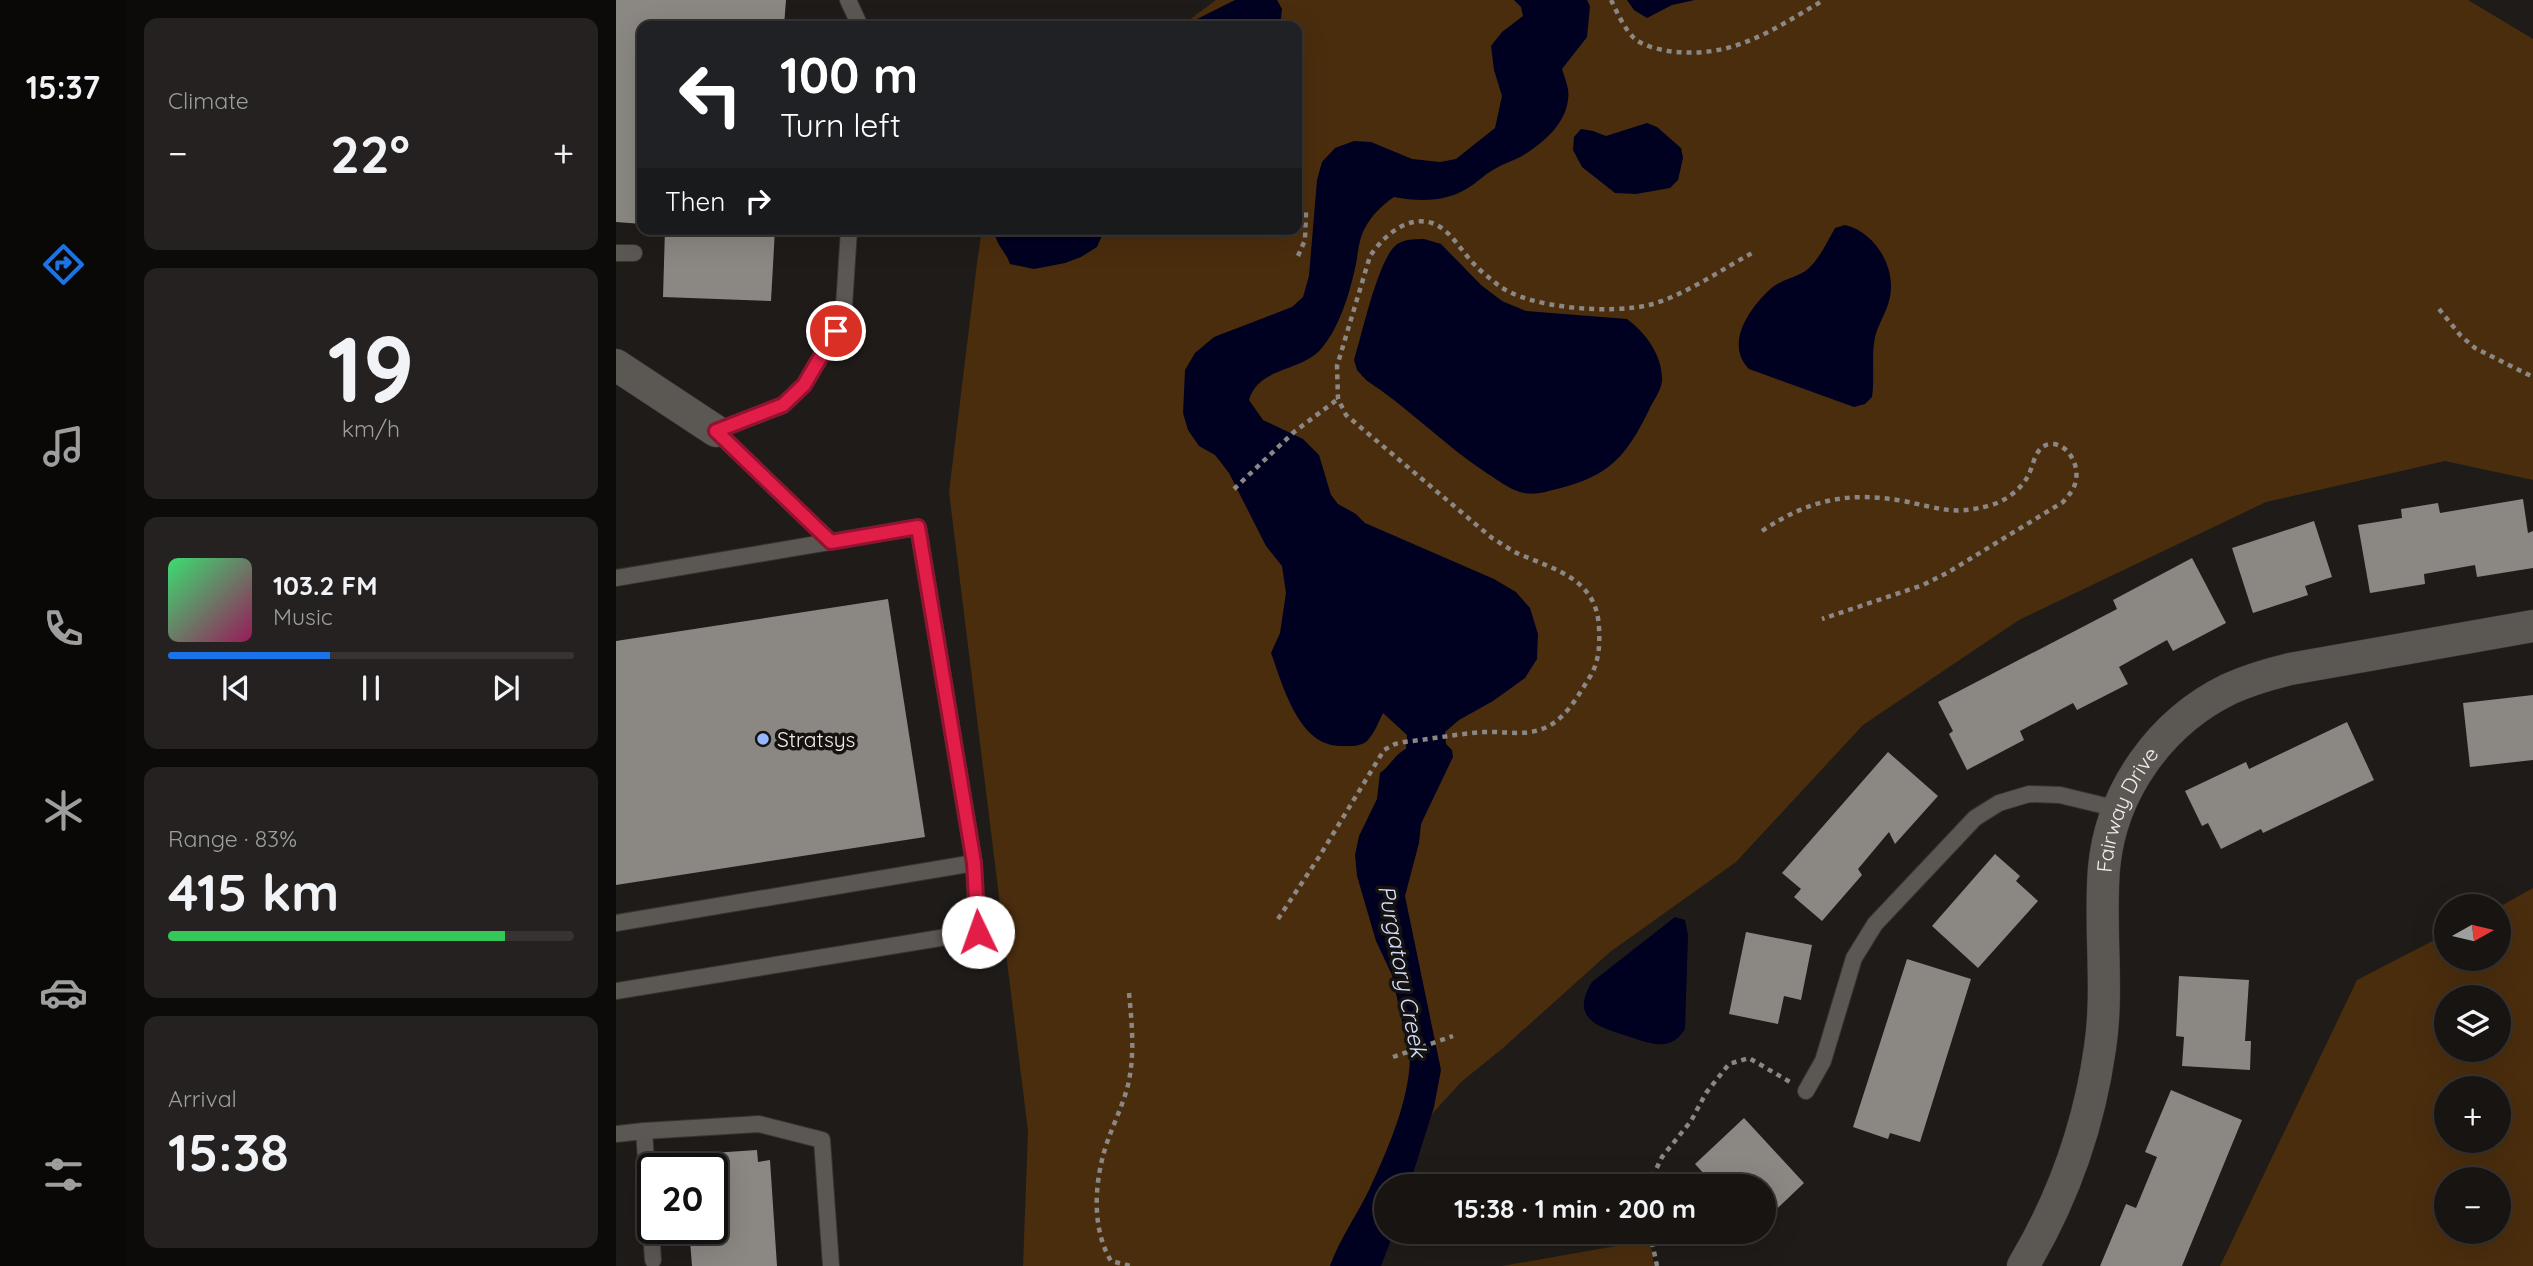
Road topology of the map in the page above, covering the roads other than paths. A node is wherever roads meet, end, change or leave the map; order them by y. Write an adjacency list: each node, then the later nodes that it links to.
1 (848, 0): 2 (lane)
2 (858, 21)
3 (849, 235): 7 (lane)
4 (616, 253): 5 (lane)
5 (634, 253)
6 (616, 365): 7 (street)
7 (716, 431): 8 (lane)
8 (831, 542): 9 (lane); 12 (lane)
9 (616, 578)
10 (2533, 626): 11 (street, Fairway Drive)
11 (2118, 809): 15 (lane); 20 (street, Fairway Drive)
12 (974, 863): 13 (lane); 14 (lane)
13 (616, 923)
14 (616, 991)
15 (1806, 1091)
16 (644, 1131): 17 (lane); 18 (lane); 19 (lane)
17 (616, 1134)
18 (653, 1260)
19 (831, 1266)
20 (2023, 1266)

